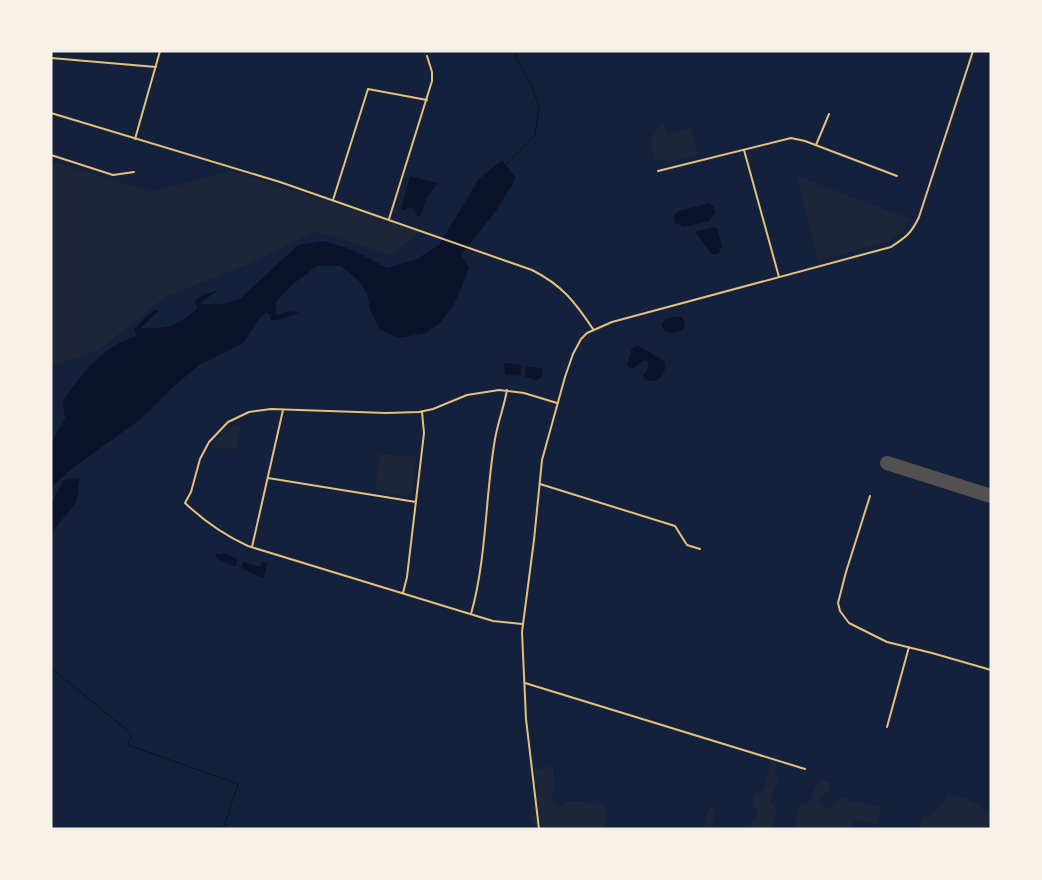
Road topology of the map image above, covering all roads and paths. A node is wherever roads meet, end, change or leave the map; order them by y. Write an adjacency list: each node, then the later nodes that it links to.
1 (160, 51): 5 (street)
2 (973, 51): 18 (street)
3 (427, 56): 6 (street)
4 (51, 58): 5 (street)
5 (156, 67): 9 (street)
6 (427, 100): 16 (street); 17 (street)
7 (51, 113): 9 (street)
8 (829, 114): 10 (street)
9 (135, 139): 16 (street)
10 (816, 145): 11 (street); 15 (street)
11 (744, 150): 13 (street); 18 (street)
12 (51, 155): 14 (street)
13 (658, 171)
14 (134, 172)
15 (897, 176)
16 (333, 200): 17 (street)
17 (389, 219): 19 (street)
18 (778, 277): 19 (street)
19 (593, 330): 21 (street)
20 (507, 390): 21 (street); 23 (street); 31 (street)
21 (557, 403): 25 (street)
22 (283, 410): 23 (street); 24 (street); 28 (street)
23 (422, 411): 27 (street)
24 (268, 478): 27 (street); 28 (street)
25 (540, 484): 29 (street); 32 (street)
26 (870, 496): 33 (street)
27 (416, 502): 30 (street)
28 (252, 547): 30 (street)
29 (700, 549)
30 (402, 593): 31 (street)
31 (471, 614): 32 (street)
32 (523, 624): 35 (street)
33 (909, 647): 34 (street); 36 (street)
34 (991, 670)
35 (524, 683): 37 (street); 38 (street)
36 (887, 726)
37 (805, 768)
38 (539, 829)

